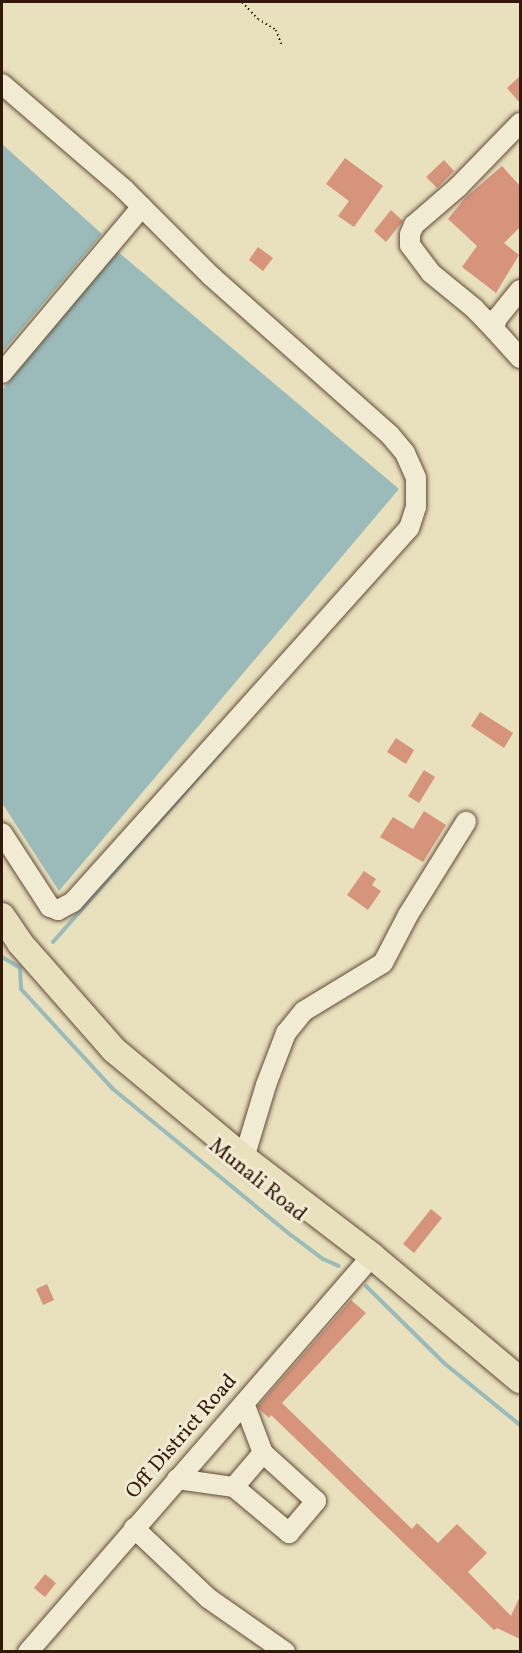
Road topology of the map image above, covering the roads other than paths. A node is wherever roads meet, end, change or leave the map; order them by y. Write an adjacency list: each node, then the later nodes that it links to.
1 (2, 84): 3 (street)
2 (520, 123): 5 (street)
3 (142, 207): 7 (street); 9 (street)
4 (520, 290): 5 (street)
5 (494, 329): 6 (street)
6 (520, 358)
7 (2, 373)
8 (466, 822): 12 (street)
9 (2, 833)
10 (2, 916): 11 (main road, Munali Road)
11 (20, 943): 12 (main road, Munali Road); 13 (main road, Munali Road)
12 (244, 1158): 13 (main road, Munali Road)
13 (368, 1262): 14 (main road, Munali Road); 15 (main road, Munali Road); 16 (street, Off District Road)
14 (520, 1380)
15 (520, 1397)
16 (244, 1403): 17 (street); 18 (street, Off District Road)
17 (263, 1453): 19 (street); 19 (street)
18 (177, 1479): 19 (street); 20 (street, Off District Road)
19 (234, 1487)
20 (134, 1527): 21 (street, Off District Road); 22 (street)
21 (28, 1652)
22 (285, 1652)

